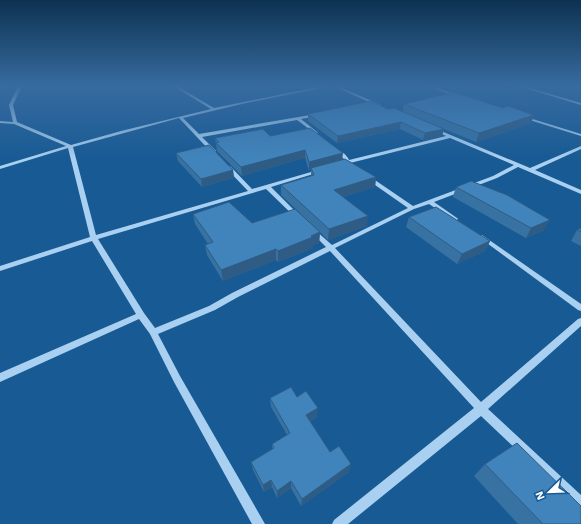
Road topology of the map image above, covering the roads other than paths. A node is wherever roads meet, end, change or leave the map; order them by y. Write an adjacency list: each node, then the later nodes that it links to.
1 (12, 110): 8 (street)
2 (203, 110): 5 (street)
3 (320, 114): 6 (street)
4 (516, 114): 10 (street)
5 (180, 117): 11 (street); 14 (street)
6 (297, 118): 11 (street); 13 (street)
7 (0, 122): 8 (street)
8 (15, 123): 14 (street)
9 (430, 128): 12 (street)
10 (581, 135)
11 (198, 136): 17 (street)
12 (451, 136): 18 (street); 20 (street)
13 (322, 138)
14 (70, 146): 22 (street); 34 (street)
15 (581, 147): 25 (street)
16 (334, 148): 18 (street)
17 (220, 158)
18 (346, 163): 21 (street); 23 (street)
19 (225, 164): 28 (street)
20 (518, 165): 25 (street); 30 (street)
21 (337, 166)
22 (0, 168)
23 (350, 168)
24 (323, 170): 27 (street)
25 (531, 170): 29 (street)
26 (362, 175): 31 (street)
27 (266, 187): 28 (street); 35 (street)
28 (251, 191): 34 (street)
29 (581, 192)
30 (429, 201): 31 (street); 32 (street)
31 (412, 208): 35 (street)
32 (459, 221)
33 (477, 233): 37 (street)
34 (94, 238): 36 (street); 38 (street)
35 (332, 249): 40 (street); 42 (street)
36 (0, 269)
37 (581, 308)
38 (141, 315): 40 (street); 41 (street)
39 (581, 321): 42 (street)
40 (153, 332): 44 (street)
41 (0, 378)
42 (481, 409): 43 (street); 45 (street)
43 (581, 503)
44 (259, 524)
45 (338, 524)

